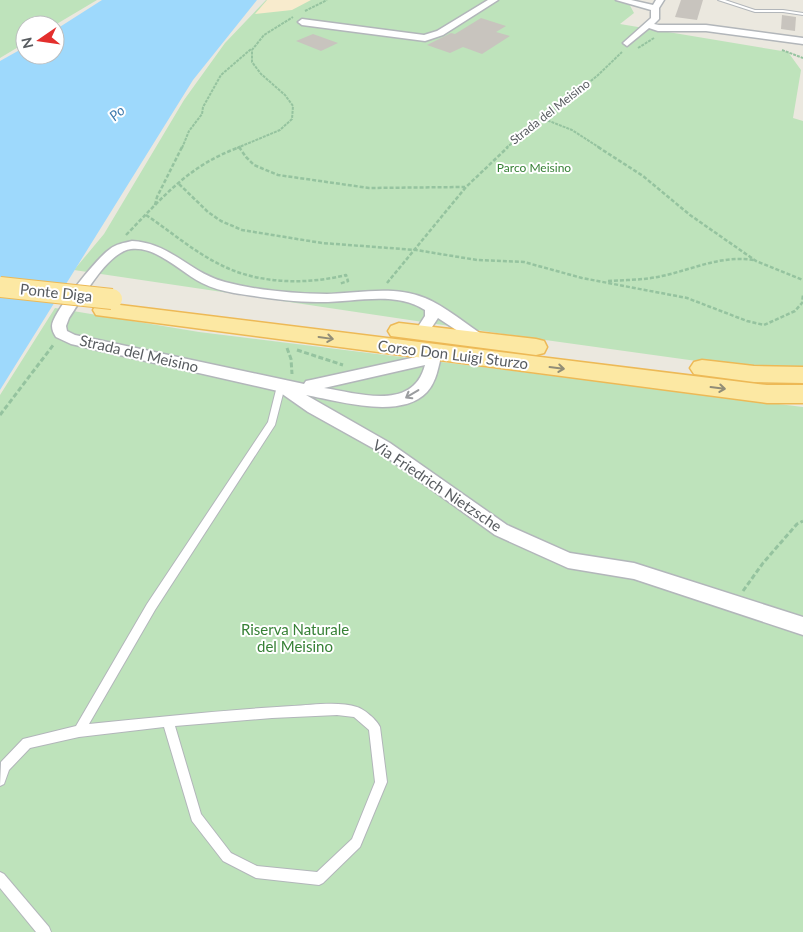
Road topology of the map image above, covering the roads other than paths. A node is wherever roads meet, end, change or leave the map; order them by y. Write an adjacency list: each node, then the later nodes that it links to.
1 (494, 0): 6 (street)
2 (620, 0): 4 (street)
3 (720, 0): 5 (lane)
4 (658, 4): 7 (street)
5 (803, 14)
6 (302, 22)
7 (648, 26): 8 (street); 9 (street)
8 (803, 41)
9 (627, 43)
10 (0, 287): 12 (main road, Ponte Diga, bridge)
11 (0, 298): 12 (main road, Ponte Diga)
12 (108, 305): 14 (main road, Corso Don Luigi Sturzo); 16 (main road, Corso Don Luigi Sturzo, one-way to 16)
13 (432, 308): 14 (street); 15 (street); 18 (street, Strada del Meisino)
14 (421, 333): 15 (main road, Corso Don Luigi Sturzo)
15 (481, 340): 17 (main road, Corso Don Luigi Sturzo)
16 (435, 353): 18 (street, Strada del Meisino); 18 (street, Strada del Meisino, one-way to 18); 19 (main road, Corso Don Luigi Sturzo, one-way to 19)
17 (803, 375)
18 (290, 384): 20 (street, Via Friedrich Nietzsche); 22 (lane)
19 (803, 394)
20 (803, 626)
21 (168, 721): 21 (lane); 22 (lane)
22 (80, 731): 23 (lane)
23 (0, 780)
24 (0, 878): 25 (lane)
25 (44, 932)

